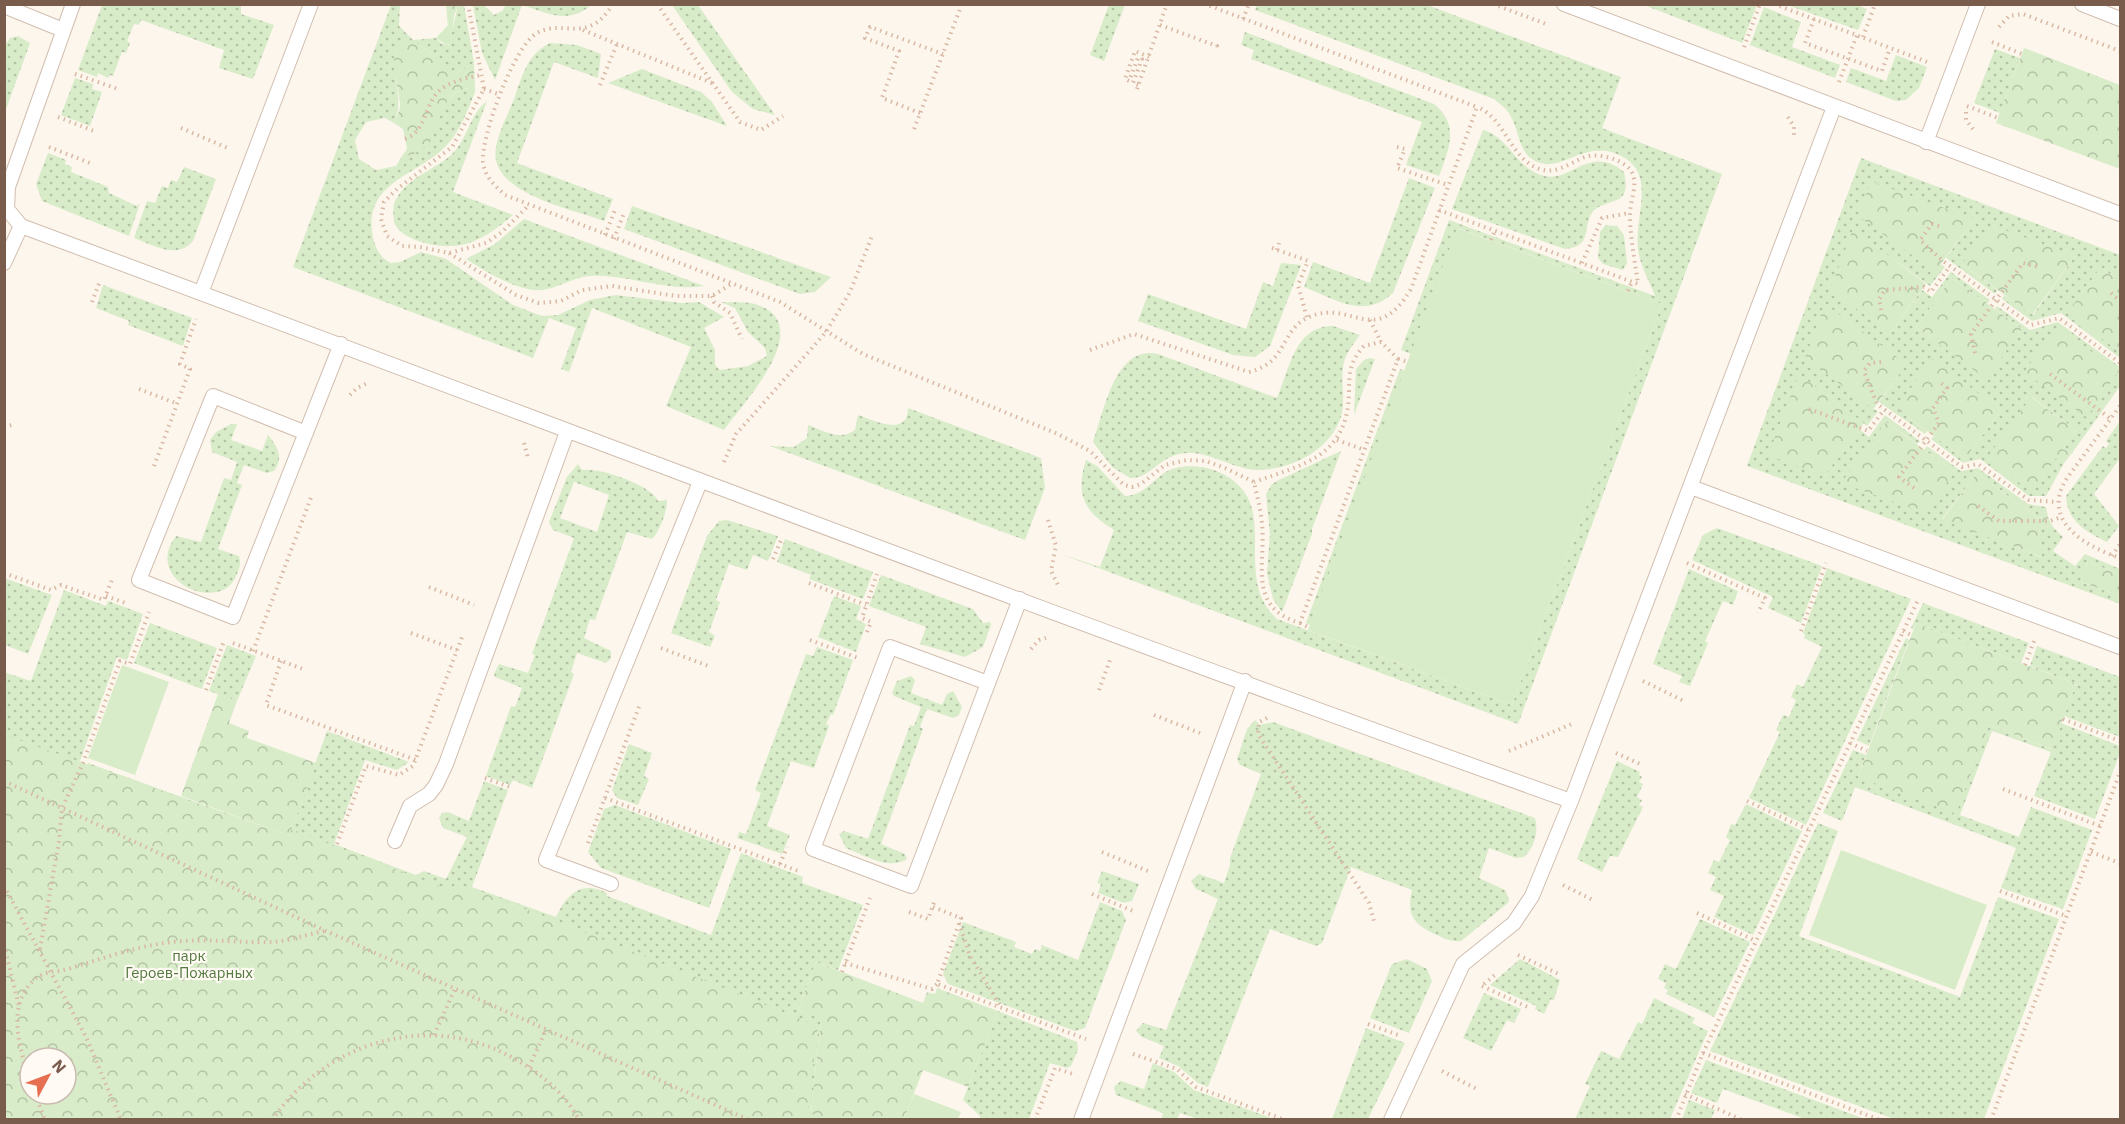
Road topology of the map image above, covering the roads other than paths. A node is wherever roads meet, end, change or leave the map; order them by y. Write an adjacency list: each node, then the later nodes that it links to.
1 (73, 4): 9 (lane)
2 (311, 4): 15 (lane)
3 (1564, 4): 7 (lane)
4 (1978, 4): 11 (lane)
5 (2082, 4): 8 (lane)
6 (4, 6): 9 (lane)
7 (1597, 10): 10 (lane)
8 (2121, 18)
9 (63, 30): 13 (lane)
10 (1834, 107): 11 (lane); 20 (lane)
11 (1926, 142): 12 (lane)
12 (2121, 214)
13 (21, 226): 14 (lane); 15 (lane)
14 (4, 263)
15 (201, 293): 16 (lane)
16 (341, 344): 17 (lane); 18 (lane)
17 (567, 432): 19 (lane); 26 (lane)
18 (306, 433): 18 (lane)
19 (700, 482): 21 (lane); 27 (lane)
20 (1691, 487): 22 (lane); 25 (lane)
21 (1020, 599): 23 (lane); 24 (lane)
22 (2121, 647)
23 (1245, 681): 25 (lane); 28 (lane)
24 (988, 683): 24 (lane)
25 (1571, 801): 29 (lane)
26 (395, 841)
27 (611, 884)
28 (1081, 1119)
29 (1391, 1119)

